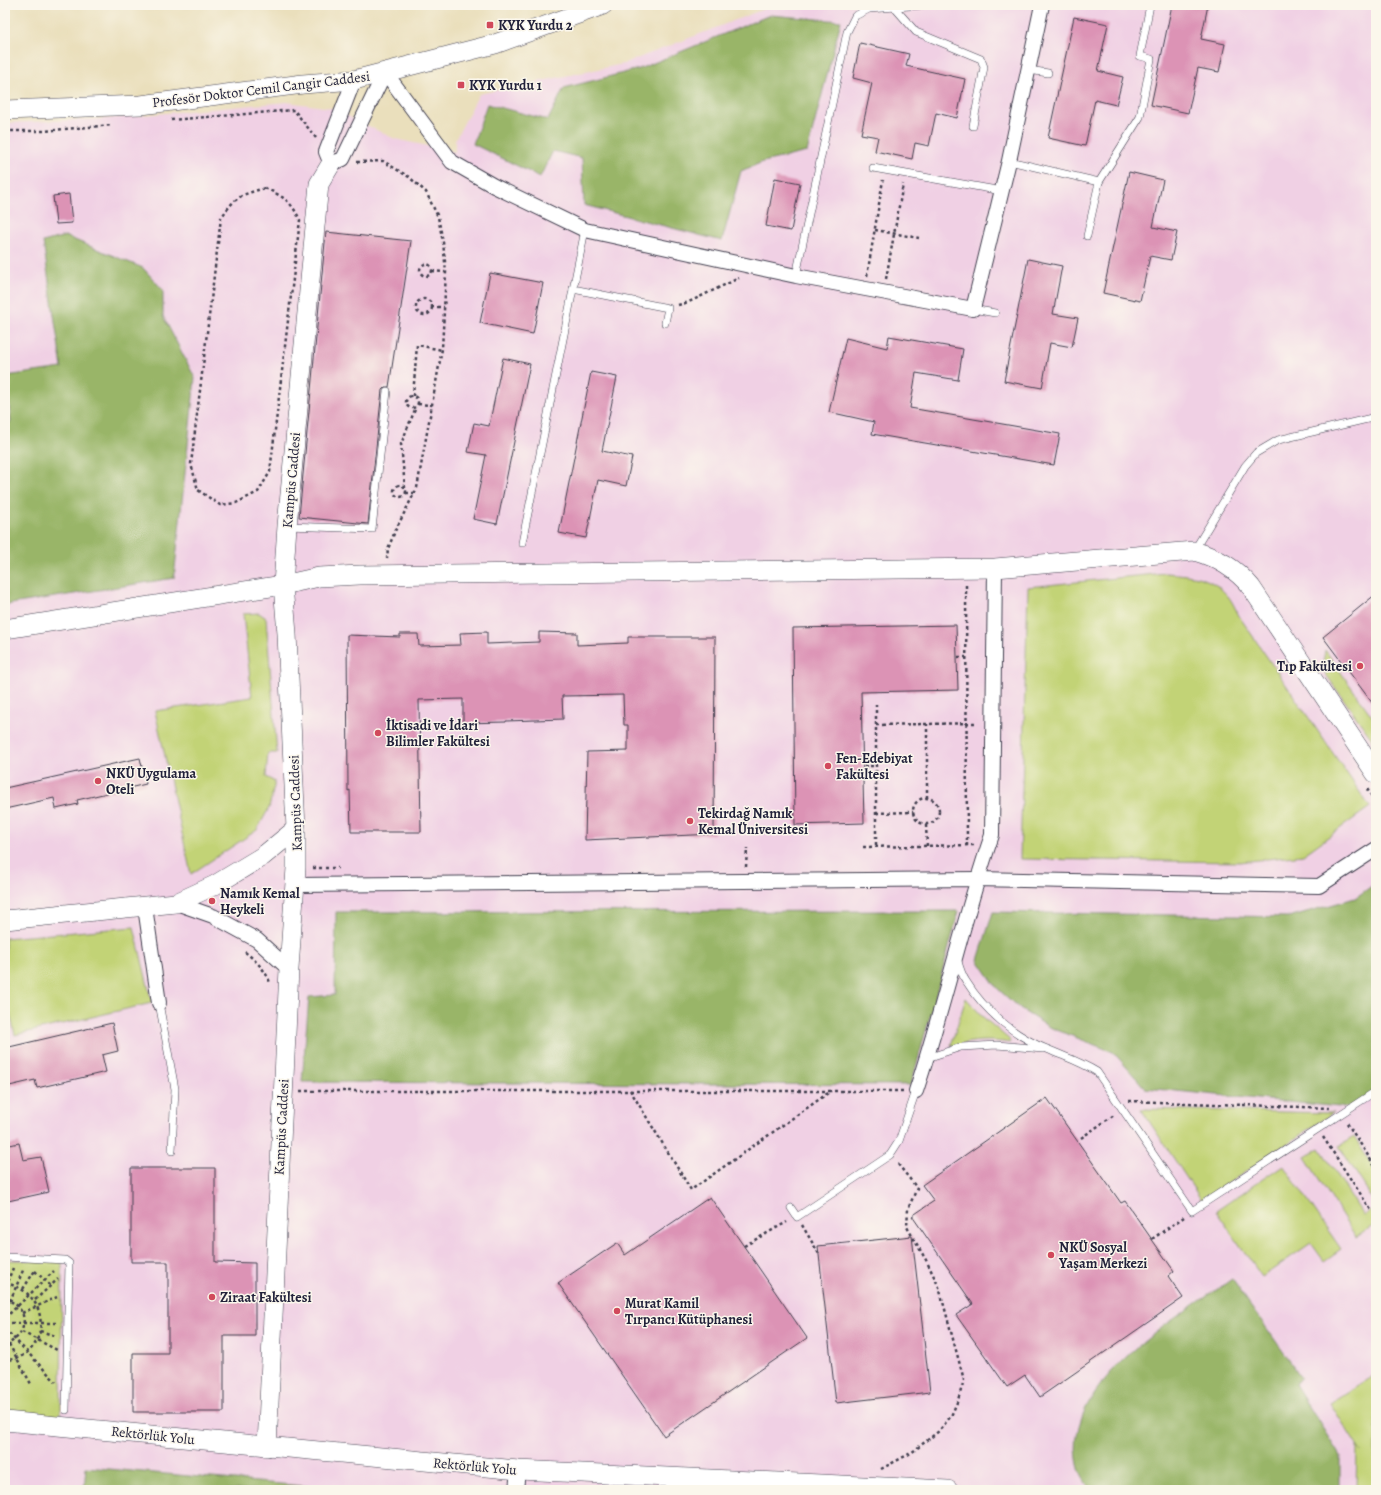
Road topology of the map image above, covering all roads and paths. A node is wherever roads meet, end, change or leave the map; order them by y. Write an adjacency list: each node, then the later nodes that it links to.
1 (603, 5): 7 (street, Profesör Doktor Cemil Cangir Caddesi)
2 (922, 5): 5 (lane)
3 (1042, 5): 6 (street)
4 (1150, 5): 21 (lane)
5 (894, 7): 13 (lane); 32 (lane)
6 (1029, 70): 8 (lane); 16 (street)
7 (385, 72): 9 (street, Profesör Doktor Cemil Cangir Caddesi); 17 (street); 24 (street)
8 (1048, 73)
9 (354, 80): 10 (street, Profesör Doktor Cemil Cangir Caddesi); 17 (street)
10 (5, 110)
11 (167, 120): 15 (path)
12 (113, 125): 14 (path)
13 (973, 126)
14 (5, 131)
15 (319, 142)
16 (1010, 162): 21 (lane); 23 (street)
17 (331, 164): 30 (path); 51 (street, Kampüs Caddesi)
18 (873, 168): 19 (lane)
19 (885, 170): 20 (lane); 25 (path)
20 (905, 173): 23 (lane); 26 (path)
21 (1099, 182): 27 (lane)
22 (265, 188): 22 (path)
23 (1002, 190): 39 (street)
24 (585, 230): 32 (street); 35 (lane)
25 (875, 230): 26 (path); 33 (path)
26 (895, 233): 28 (path); 34 (path)
27 (1087, 236)
28 (919, 238)
29 (432, 271): 29 (path); 30 (path)
30 (446, 272): 36 (path)
31 (742, 275): 38 (path)
32 (796, 276): 39 (street)
33 (867, 276)
34 (886, 283)
35 (573, 289): 38 (lane); 52 (lane)
36 (444, 307): 37 (path); 42 (path)
37 (431, 308): 37 (path)
38 (668, 308): 41 (lane)
39 (973, 309): 40 (lane)
40 (995, 313)
41 (665, 323)
42 (442, 350): 44 (path); 46 (path)
43 (388, 391): 51 (lane)
44 (413, 396): 45 (path); 45 (path)
45 (417, 405): 46 (path); 48 (path)
46 (432, 405): 50 (path)
47 (1376, 417): 53 (lane)
48 (405, 488): 49 (path); 49 (path)
49 (406, 493): 50 (path)
50 (414, 494): 55 (path)
51 (287, 526): 57 (street, Kampüs Caddesi)
52 (522, 543)
53 (1194, 551): 54 (street); 68 (street)
54 (995, 568): 55 (street); 75 (street)
55 (386, 574): 57 (street)
56 (966, 581): 60 (path)
57 (283, 585): 58 (street); 74 (street, Kampüs Caddesi)
58 (5, 629)
59 (958, 656): 60 (path)
60 (966, 657): 62 (path)
61 (876, 704): 65 (path)
62 (966, 723): 63 (path); 64 (path); 77 (path)
63 (976, 723)
64 (927, 724): 65 (path); 69 (path)
65 (876, 725): 67 (path)
66 (864, 766): 67 (path)
67 (876, 766): 72 (path)
68 (1370, 778): 70 (path)
69 (927, 798): 71 (path); 73 (path)
70 (1376, 802)
71 (913, 812): 72 (path); 73 (path)
72 (876, 813): 79 (path)
73 (926, 825): 76 (path)
74 (296, 829): 84 (street, Kampüs Caddesi); 85 (street)
75 (988, 845): 77 (path); 83 (street)
76 (927, 846): 77 (path); 79 (path)
77 (967, 846)
78 (863, 847): 79 (path)
79 (876, 847)
80 (747, 848): 82 (path)
81 (1376, 849): 83 (street)
82 (746, 868)
83 (977, 879): 84 (street); 89 (street)
84 (295, 885): 90 (street, Kampüs Caddesi)
85 (176, 903): 86 (street); 90 (street)
86 (145, 907): 87 (street); 92 (street)
87 (5, 920)
88 (239, 948): 91 (path)
89 (955, 954): 93 (lane); 94 (street)
90 (289, 969): 96 (street, Kampüs Caddesi)
91 (272, 989)
92 (159, 1003): 106 (lane)
93 (1046, 1049): 94 (lane); 100 (lane)
94 (927, 1058): 98 (street)
95 (630, 1090): 96 (path); 97 (path); 97 (path)
96 (283, 1091): 158 (street, Kampüs Caddesi)
97 (831, 1091): 98 (path)
98 (916, 1091): 107 (lane)
99 (1376, 1091): 101 (lane)
100 (1117, 1100): 101 (path); 102 (lane)
101 (1350, 1108): 103 (lane)
102 (1123, 1110): 105 (path); 111 (lane)
103 (1341, 1114): 104 (lane); 108 (path)
104 (1318, 1130): 110 (path); 111 (lane)
105 (1081, 1138)
106 (172, 1150)
107 (890, 1155): 112 (lane); 160 (path)
108 (1376, 1168)
109 (791, 1208): 112 (lane)
110 (1371, 1210)
111 (1192, 1211): 113 (path)
112 (797, 1217): 114 (path); 115 (path)
113 (1152, 1239)
114 (744, 1246)
115 (819, 1254)
116 (5, 1257): 117 (lane)
117 (28, 1258): 118 (lane); 125 (path)
118 (43, 1259): 119 (lane); 122 (path)
119 (65, 1260): 121 (lane); 123 (path)
120 (14, 1266): 124 (path)
121 (69, 1270): 126 (path); 129 (lane)
122 (35, 1271): 123 (path); 128 (path)
123 (44, 1280): 126 (path); 130 (path)
124 (6, 1283): 125 (path); 127 (path)
125 (16, 1286): 128 (path); 133 (path)
126 (50, 1286): 132 (path)
127 (5, 1287)
128 (23, 1289): 130 (path)
129 (68, 1292): 135 (path); 141 (lane)
130 (29, 1294): 132 (path); 134 (path)
131 (5, 1299): 133 (path)
132 (35, 1300): 135 (path)
133 (10, 1301): 134 (path)
134 (17, 1306): 136 (path); 137 (path)
135 (37, 1306): 136 (path); 140 (path)
136 (22, 1313): 139 (path)
137 (5, 1318)
138 (5, 1323): 139 (path)
139 (24, 1323): 140 (path); 144 (path)
140 (41, 1323): 141 (path); 143 (path)
141 (67, 1323): 146 (lane)
142 (5, 1329): 147 (path)
143 (40, 1331): 145 (path); 146 (path)
144 (22, 1332): 145 (path); 147 (path)
145 (37, 1339): 150 (path); 151 (path)
146 (67, 1339): 151 (lane)
147 (16, 1340): 148 (path); 150 (path)
148 (9, 1344): 149 (path); 152 (path)
149 (5, 1345)
150 (27, 1352): 152 (path); 155 (path)
151 (67, 1355): 155 (lane)
152 (17, 1358): 153 (path); 154 (path)
153 (5, 1360)
154 (31, 1384)
155 (66, 1393): 156 (lane)
156 (66, 1410)
157 (5, 1421): 158 (street, Rektörlük Yolu)
158 (267, 1447): 159 (street, Rektörlük Yolu)
159 (518, 1470): 160 (street, Rektörlük Yolu); 161 (street)
160 (859, 1486): 162 (street, Rektörlük Yolu)
161 (516, 1490)
162 (948, 1490)

